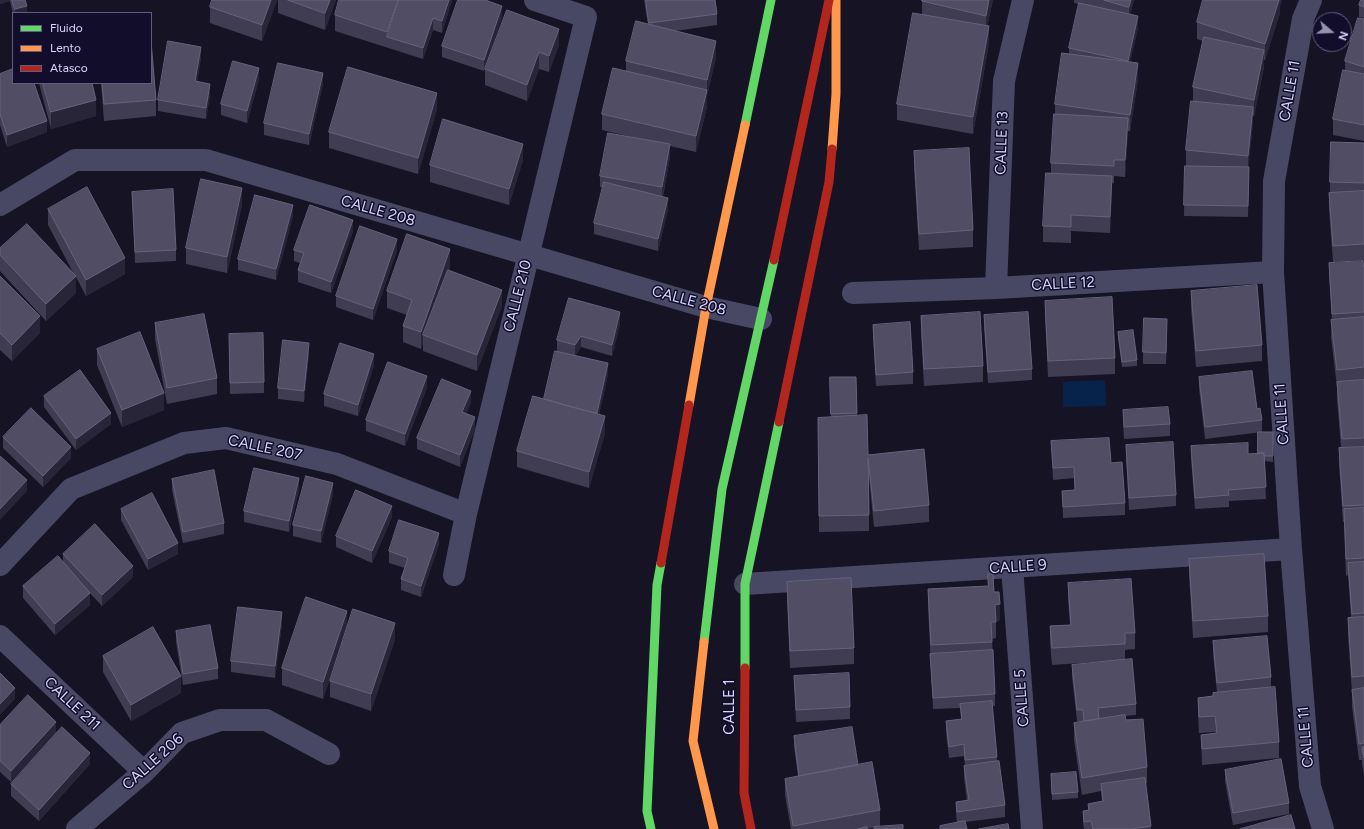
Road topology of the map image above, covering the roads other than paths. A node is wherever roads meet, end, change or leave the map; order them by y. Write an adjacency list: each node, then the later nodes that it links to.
1 (534, 0): 8 (street, CALLE 210)
2 (771, 0): 12 (main road)
3 (829, 0): 13 (main road)
4 (836, 0): 19 (main road, CALLE 1)
5 (1024, 0): 10 (street, CALLE 13)
6 (1311, 0): 9 (street, CALLE 11)
7 (0, 205): 8 (street, CALLE 208)
8 (528, 254): 12 (street, CALLE 208); 14 (street, CALLE 210)
9 (1273, 272): 10 (street, CALLE 12); 15 (street, CALLE 11)
10 (996, 288): 11 (street, CALLE 12)
11 (853, 293)
12 (706, 307): 13 (street, CALLE 208); 24 (main road)
13 (761, 319): 25 (main road)
14 (466, 514): 16 (street, CALLE 207); 18 (street, CALLE 210)
15 (1291, 549): 17 (street, CALLE 9); 28 (street, CALLE 11)
16 (0, 565)
17 (1012, 567): 19 (street, CALLE 9); 27 (street, CALLE 5)
18 (454, 575)
19 (745, 584): 26 (main road, CALLE 1)
20 (0, 636): 22 (street, CALLE 211)
21 (329, 754): 22 (street, CALLE 206)
22 (144, 772): 23 (street, CALLE 206)
23 (77, 829)
24 (651, 829)
25 (714, 829)
26 (751, 829)
27 (1032, 829)
28 (1322, 829)

